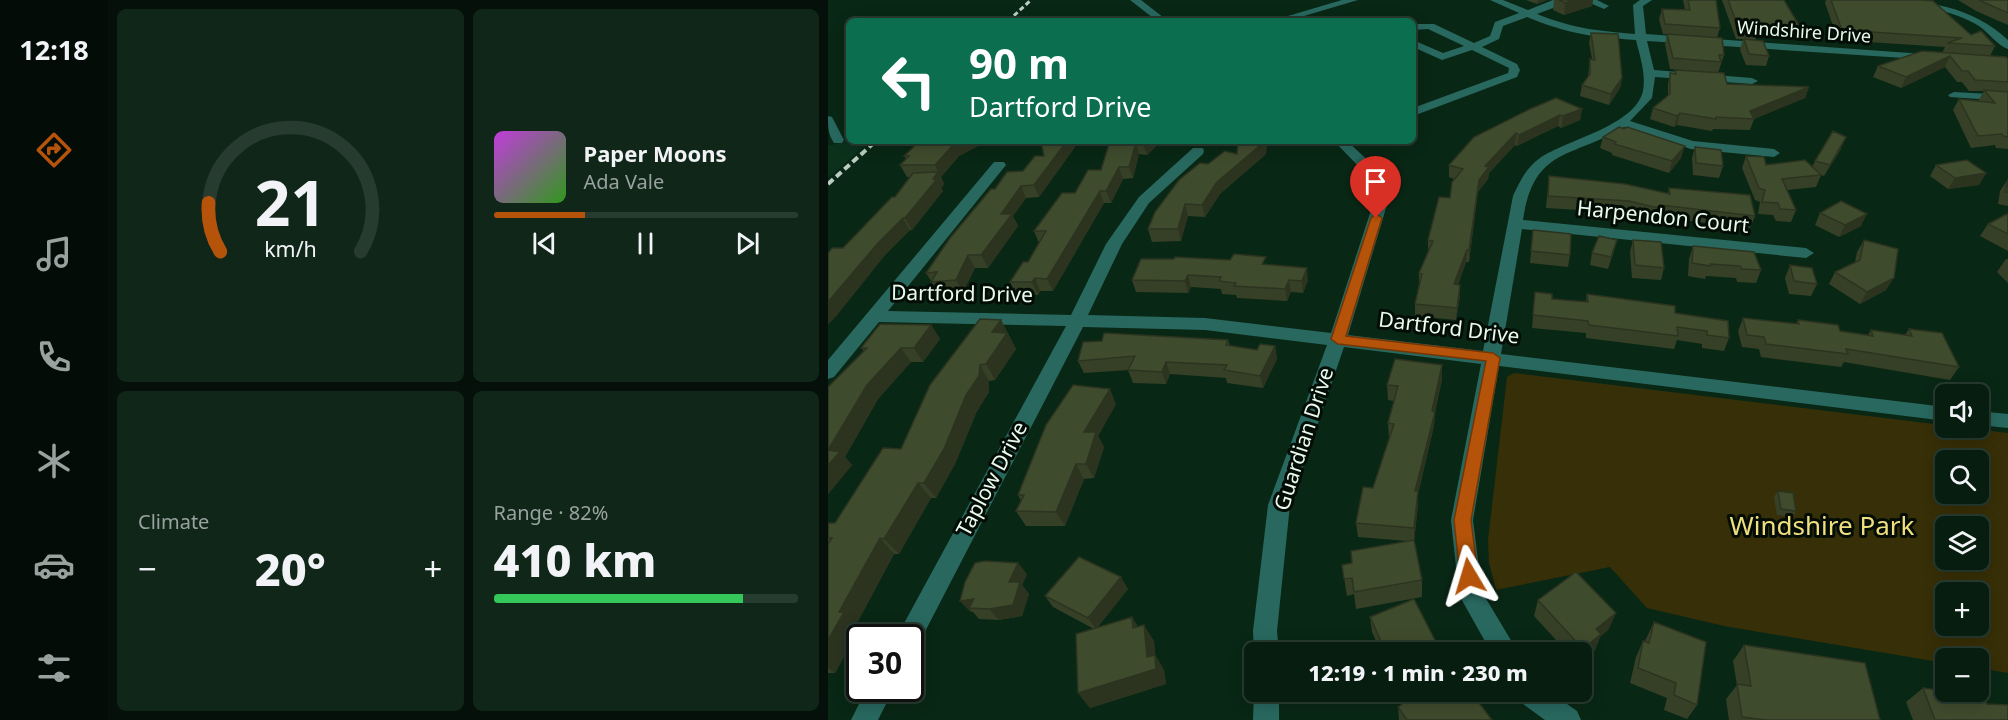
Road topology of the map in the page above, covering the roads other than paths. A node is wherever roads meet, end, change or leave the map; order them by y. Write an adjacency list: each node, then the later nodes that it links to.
1 (1135, 0): 10 (street)
2 (1353, 0): 11 (street)
3 (1495, 0): 9 (street, Windshire Drive)
4 (1559, 0): 9 (street)
5 (1588, 0): 8 (street)
6 (1647, 0): 15 (street)
7 (1882, 0): 13 (street)
8 (1604, 6)
9 (1528, 14): 15 (street, Windshire Drive); 18 (street)
10 (1159, 18)
11 (1287, 18)
12 (1416, 27): 18 (street)
13 (1994, 30): 14 (street); 17 (street)
14 (2008, 30)
15 (1640, 36): 19 (street, Windshire Drive); 20 (street)
16 (1416, 44): 18 (street)
17 (2008, 46)
18 (1473, 47): 24 (street)
19 (1950, 58)
20 (1650, 73): 21 (street); 26 (street)
21 (1752, 81)
22 (1954, 95): 23 (street)
23 (2008, 98)
24 (1416, 111)
25 (828, 120): 27 (street)
26 (1624, 123): 30 (street); 32 (street)
27 (838, 140)
28 (1343, 144): 36 (street, Guardian Drive)
29 (1198, 151): 35 (street, Taplow Drive)
30 (1774, 153)
31 (999, 165): 34 (street)
32 (1515, 224): 33 (street, Harpendon Court); 37 (street)
33 (1806, 253)
34 (873, 316): 35 (street, Dartford Drive); 38 (street)
35 (1077, 321): 36 (street, Dartford Drive); 42 (street, Taplow Drive)
36 (1338, 339): 37 (street, Dartford Drive); 43 (street, Guardian Drive)
37 (1493, 358): 39 (street, Dartford Drive); 44 (street)
38 (828, 372)
39 (1935, 413)
40 (1989, 419): 41 (street)
41 (2008, 422)
42 (915, 624)
43 (1266, 642)
44 (1499, 642)
45 (874, 702): 48 (street)
46 (1266, 702): 49 (street)
47 (1542, 702): 50 (street)
48 (864, 720)
49 (1266, 720)
50 (1568, 720)

